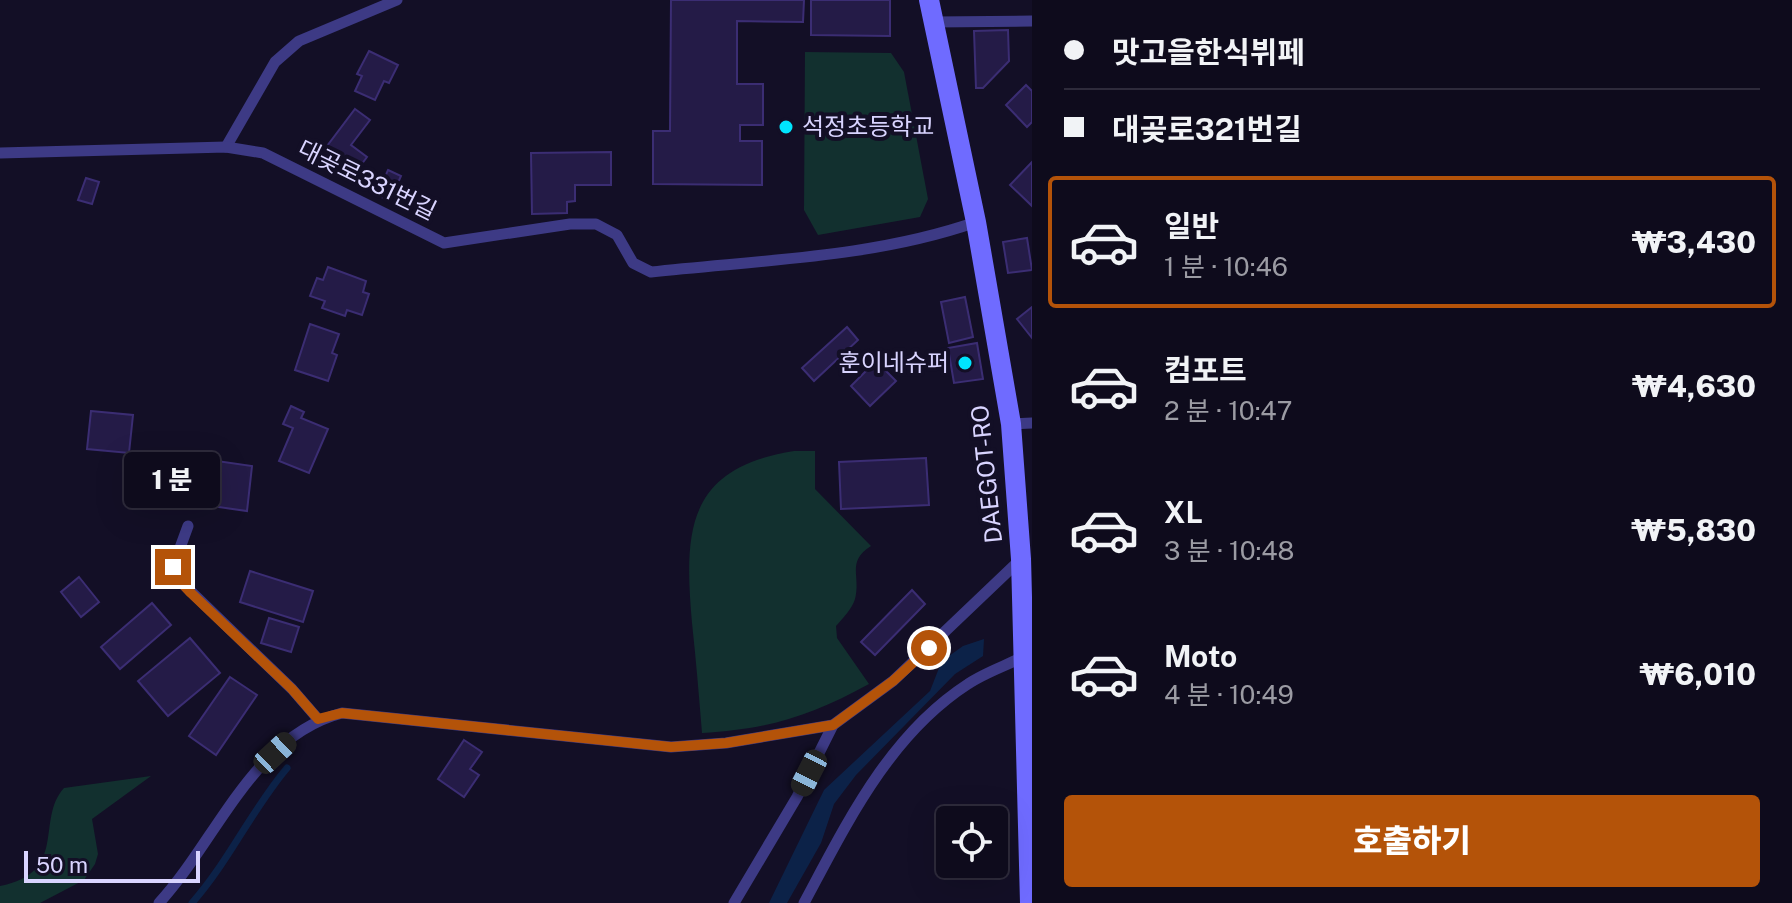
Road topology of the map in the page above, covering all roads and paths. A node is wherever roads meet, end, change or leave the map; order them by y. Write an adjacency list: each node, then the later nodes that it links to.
1 (397, 0): 5 (lane)
2 (929, 0): 4 (street, DAEGOT-RO)
3 (1032, 21): 4 (lane)
4 (934, 22): 7 (street, DAEGOT-RO)
5 (226, 147): 6 (lane, 대곶로331번길); 7 (lane, 대곶로331번길)
6 (0, 153)
7 (976, 222): 9 (street, DAEGOT-RO)
8 (1032, 423): 9 (lane)
9 (1011, 424): 11 (street, DAEGOT-RO)
10 (188, 526): 13 (lane)
11 (1021, 559): 12 (street, DAEGOT-RO); 14 (lane)
12 (1023, 657): 17 (lane); 18 (street, DAEGOT-RO)
13 (318, 719): 14 (lane); 15 (lane)
14 (833, 725): 16 (lane)
15 (159, 903)
16 (734, 903)
17 (804, 903)
18 (1030, 903)

